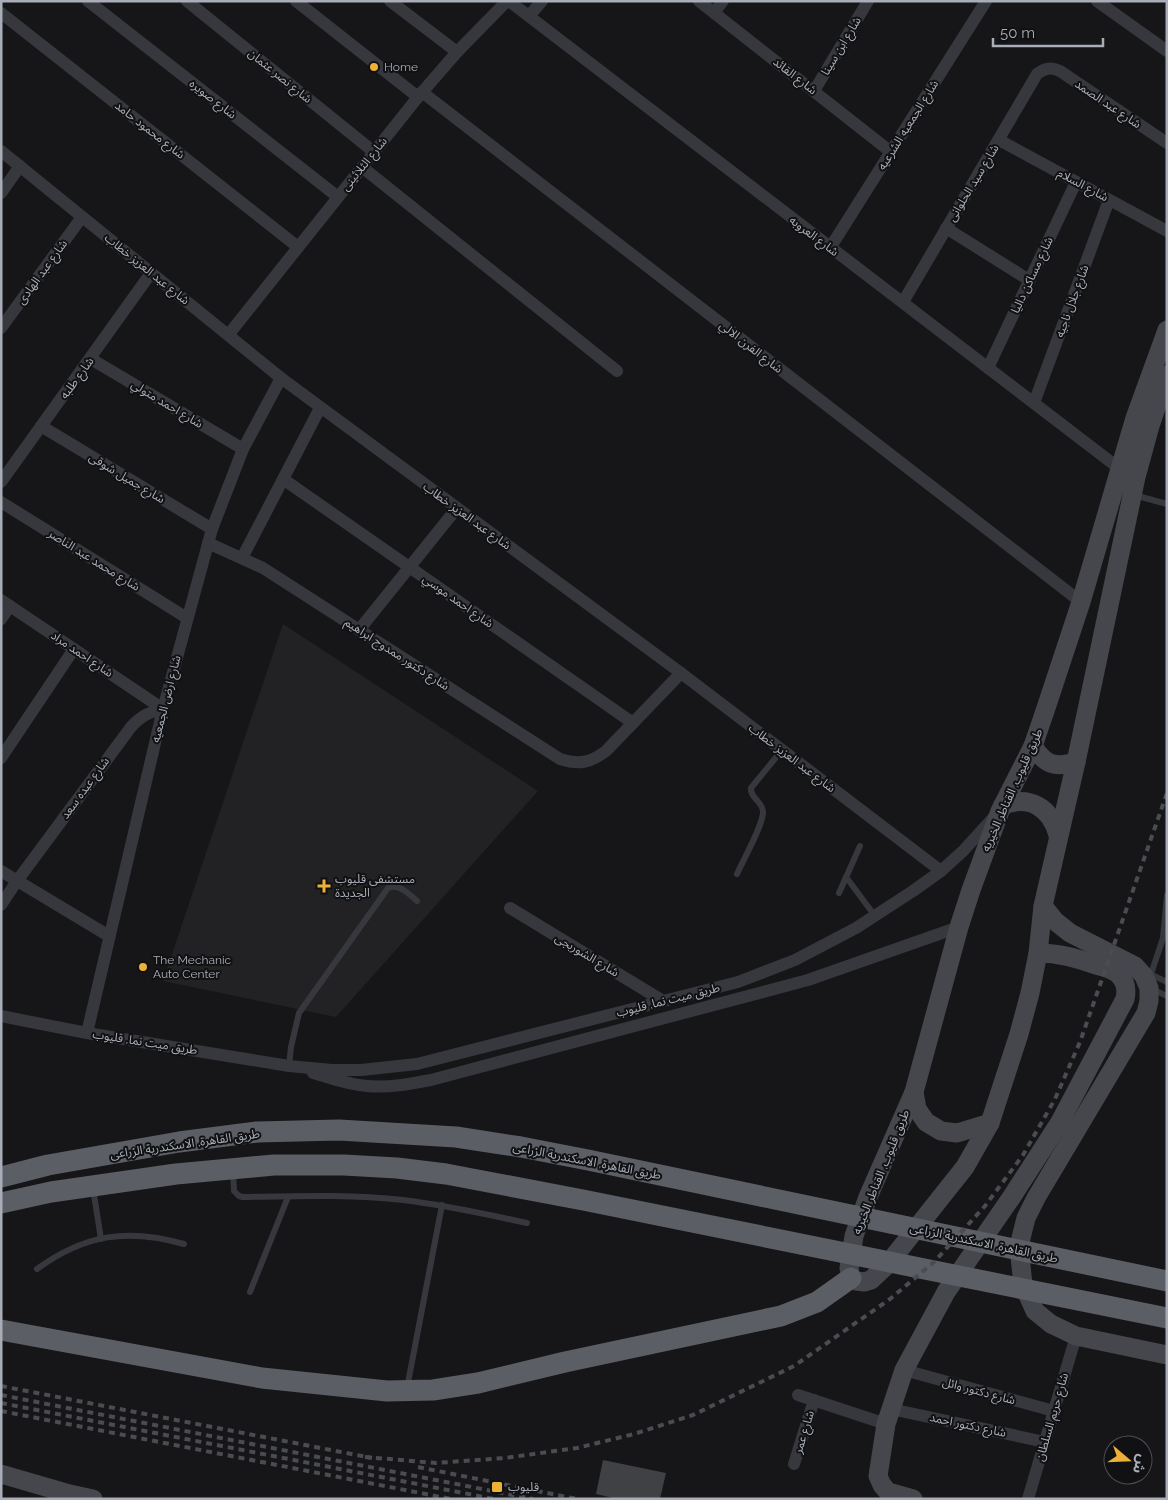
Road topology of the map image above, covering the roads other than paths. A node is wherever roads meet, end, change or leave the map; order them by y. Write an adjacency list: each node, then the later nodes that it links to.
1 (88, 1): 29 (street, شارع صويره)
2 (187, 1): 23 (street, شارع نصر عثمان)
3 (296, 1): 19 (street, شارع الفرن الالي)
4 (390, 1): 16 (street)
5 (542, 1): 14 (street)
6 (698, 1): 13 (street, شارع القائد)
7 (723, 1): 13 (street)
8 (868, 1): 18 (street, شارع ابن سينا)
9 (986, 1): 24 (street, شارع الجمعيه الشرعيه)
10 (1097, 1): 15 (street)
11 (504, 2): 14 (street, شارع العروبه); 16 (street, شارع الثلاثينى)
12 (1, 13): 34 (street, شارع محمود حامد)
13 (714, 13): 18 (street, شارع القائد)
14 (529, 16): 35 (street, شارع العروبه)
15 (1167, 51)
16 (457, 52): 19 (street, شارع الثلاثينى)
17 (1048, 68): 20 (street, شارع سيد الحلوانى); 21 (street, شارع عبد الصمد)
18 (814, 91): 24 (street, شارع القائد)
19 (420, 94): 23 (street, شارع الثلاثينى); 62 (street, شارع الفرن الالي)
20 (999, 140): 27 (street, شارع السلام); 32 (street, شارع سيد الحلوانى)
21 (1167, 143)
22 (1, 151): 25 (street, شارع عبد العزيز خطاب)
23 (374, 152): 26 (street, شارع الثلاثينى)
24 (891, 152): 35 (street, شارع الجمعيه الشرعيه)
25 (20, 166): 28 (street); 31 (street, شارع عبد العزيز خطاب)
26 (362, 167): 29 (street, شارع الثلاثينى); 44 (street)
27 (1076, 182): 30 (street, شارع السلام); 37 (street, شارع مساكن داليا)
28 (1, 193)
29 (338, 197): 34 (street, شارع الثلاثينى)
30 (1109, 200): 33 (street, شارع السلام); 47 (street, شارع جلال ناجيه)
31 (82, 217): 36 (street, شارع عبد العزيز خطاب); 39 (street, شارع عبد الهادى)
32 (946, 228): 37 (street); 38 (street, شارع سيد الحلوانى)
33 (1167, 231)
34 (298, 247): 41 (street, شارع الثلاثينى)
35 (830, 248): 38 (street, شارع العروبه)
36 (152, 273): 41 (street, شارع عبد العزيز خطاب); 42 (street, شارع طلبه)
37 (1029, 280): 43 (street, شارع مساكن داليا)
38 (903, 302): 43 (street, شارع العروبه)
39 (1, 328)
40 (1167, 330): 51 (main road, طريق قليوب, القناطر الخيريه)
41 (228, 334): 46 (street, شارع عبد العزيز خطاب)
42 (91, 359): 49 (street, شارع طلبه); 50 (street, شارع احمد متولي)
43 (988, 368): 47 (street, شارع العروبه)
44 (618, 371)
45 (1167, 374): 54 (main road)
46 (281, 378): 48 (street, شارع عبد العزيز خطاب); 50 (street, شارع ارض الجمعيه)
47 (1034, 403): 51 (street, شارع العروبه)
48 (320, 408): 52 (street); 57 (street, شارع عبد العزيز خطاب)
49 (42, 426): 53 (street, شارع طلبه); 58 (street, شارع جميل شوقى)
50 (243, 449): 58 (street, شارع ارض الجمعيه)
51 (1120, 469): 62 (main road, طريق قليوب, القناطر الخيريه)
52 (283, 479): 60 (street); 61 (street, شارع احمد موسي)
53 (1, 482)
54 (1133, 495): 56 (lane); 74 (main road)
55 (1, 502): 64 (street, شارع محمد عبد الناصر)
56 (1167, 504)
57 (457, 508): 61 (street); 68 (street, شارع عبد العزيز خطاب)
58 (212, 529): 59 (street, شارع ارض الجمعيه)
59 (208, 542): 60 (street, شارع دكتور ممدوح ابراهيم); 64 (street, شارع ارض الجمعيه)
60 (242, 558): 66 (street, شارع دكتور ممدوح ابراهيم)
61 (409, 567): 66 (street); 70 (street, شارع احمد موسي)
62 (1081, 602): 71 (main road, طريق قليوب, القناطر الخيريه)
63 (6, 603): 65 (street); 67 (street, شارع احمد مراد)
64 (187, 618): 69 (street, شارع ارض الجمعيه)
65 (1, 619)
66 (359, 630): 70 (street, شارع دكتور ممدوح ابراهيم)
67 (74, 649): 69 (street, شارع احمد مراد); 73 (street)
68 (681, 673): 70 (street); 72 (street, شارع عبد العزيز خطاب)
69 (163, 709): 82 (street, شارع عبده سعد); 91 (street, شارع ارض الجمعيه)
70 (633, 723)
71 (1033, 746): 74 (main road); 75 (main road, طريق قليوب, القناطر الخيريه)
72 (782, 750): 79 (street, شارع عبد العزيز خطاب); 80 (lane)
73 (1, 758)
74 (1076, 762): 76 (main road)
75 (1001, 808): 76 (main road); 79 (street, طريق ميت نما, قليوب); 90 (main road, طريق قليوب, القناطر الخيريه)
76 (1058, 835): 87 (main road)
77 (860, 846): 81 (lane)
78 (1, 871): 82 (street)
79 (941, 871): 89 (street, طريق ميت نما, قليوب)
80 (737, 874)
81 (846, 877): 83 (lane); 89 (lane)
82 (17, 881): 86 (street, شارع عبده سعد); 91 (street)
83 (839, 893)
84 (1167, 895): 93 (lane)
85 (417, 901): 100 (lane)
86 (1, 906)
87 (1043, 906): 92 (main road); 93 (main road)
88 (510, 908): 97 (street, شارع الشوربجى)
89 (875, 916): 97 (street, طريق ميت نما, قليوب)
90 (959, 927): 100 (street, طريق ميت نما, قليوب); 101 (main road, طريق قليوب, القناطر الخيريه)
91 (109, 936): 99 (street, شارع ارض الجمعيه)
92 (1038, 953): 95 (main road); 102 (main road)
93 (1145, 976): 94 (lane); 95 (main road); 96 (lane); 118 (main road)
94 (1167, 982)
95 (1127, 990): 120 (main road)
96 (1167, 996)
97 (663, 1001): 100 (street, طريق ميت نما, قليوب)
98 (1, 1016): 99 (street, طريق ميت نما, قليوب)
99 (87, 1033): 100 (street, طريق ميت نما, قليوب)
100 (289, 1066)
101 (914, 1092): 102 (main road); 113 (main road, طريق قليوب, القناطر الخيريه)
102 (990, 1123): 113 (main road)
103 (233, 1168): 105 (highway); 106 (lane); 116 (highway)
104 (1, 1177): 114 (highway, طريق القاهرة, الاسكندرية الزراعى)
105 (93, 1187): 107 (highway); 110 (lane)
106 (288, 1197): 108 (lane); 115 (lane)
107 (1, 1203)
108 (442, 1205): 109 (lane); 121 (lane)
109 (527, 1223)
110 (101, 1239): 111 (lane); 112 (lane)
111 (184, 1244)
112 (37, 1269)
113 (851, 1278): 121 (highway)
114 (1167, 1281)
115 (250, 1292)
116 (1167, 1318)
117 (1, 1330): 121 (highway)
118 (1076, 1336): 119 (main road); 124 (street, شارع حريم السلطان)
119 (1167, 1356)
120 (904, 1370): 124 (street, شارع دكتور وائل); 125 (main road)
121 (407, 1390)
122 (798, 1395): 123 (street, شارع دكتور احمد)
123 (814, 1400): 125 (street, شارع دكتور احمد); 127 (street, شارع عمر)
124 (1054, 1411): 126 (street, شارع حريم السلطان)
125 (888, 1416): 126 (street, شارع دكتور احمد); 131 (main road)
126 (1045, 1442): 132 (street, شارع حريم السلطان)
127 (794, 1464)
128 (1, 1474): 129 (main road)
129 (68, 1496): 130 (main road)
130 (93, 1499)
131 (913, 1499)
132 (1028, 1499)

